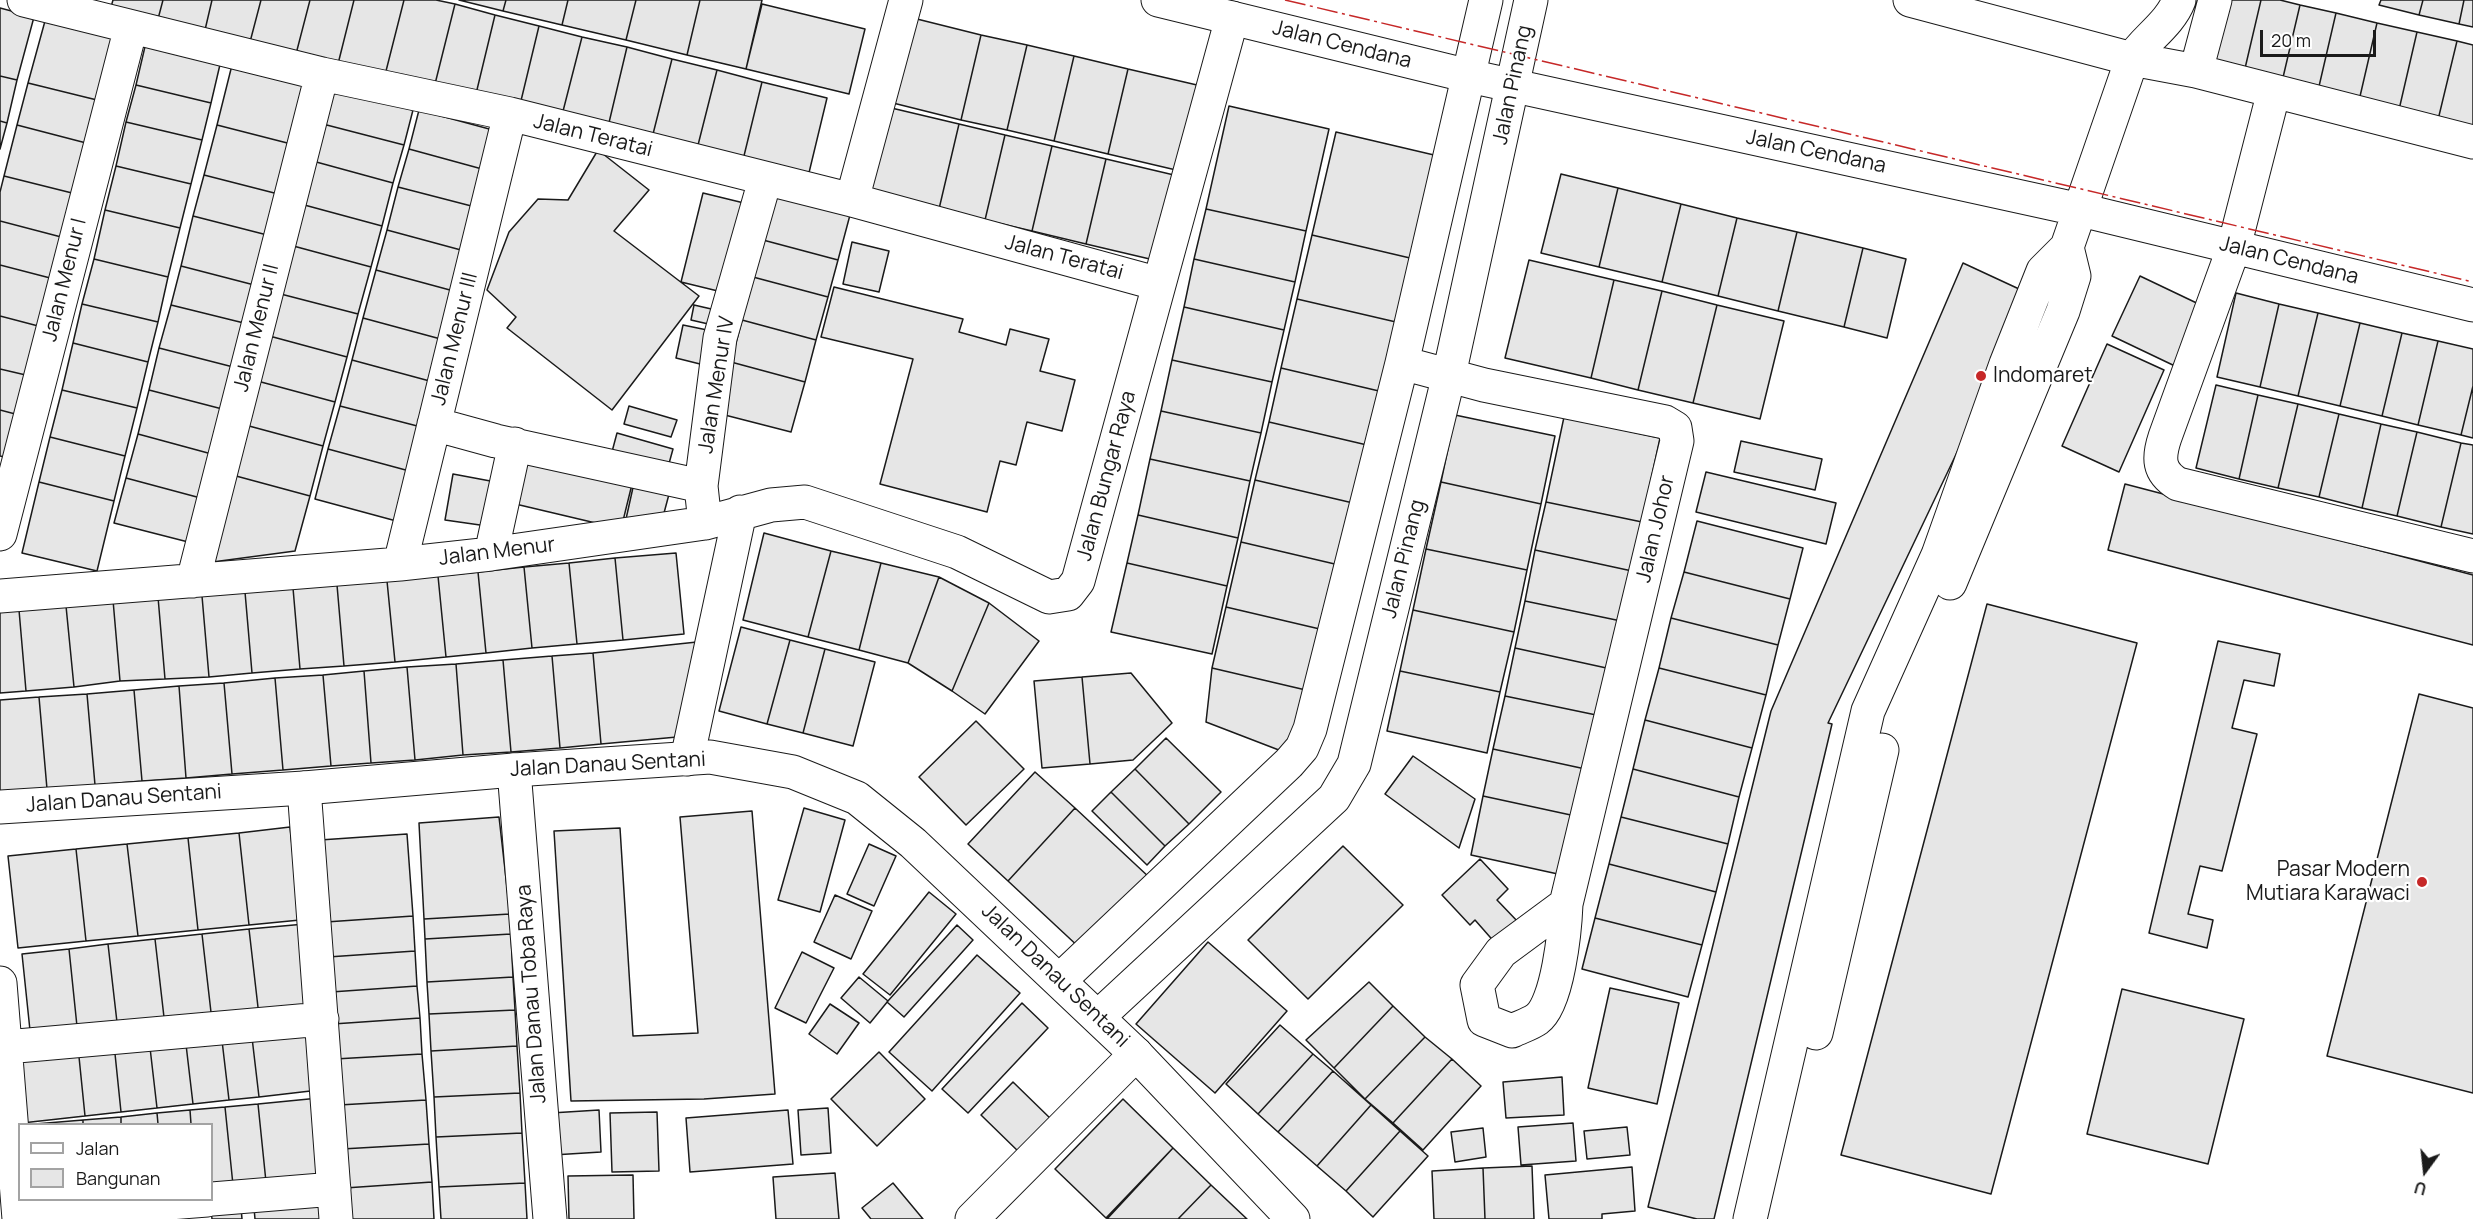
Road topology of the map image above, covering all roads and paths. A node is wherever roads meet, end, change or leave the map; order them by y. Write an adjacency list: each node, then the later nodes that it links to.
1 (24, 0): 10 (street, Jalan Teratai)
2 (906, 0): 20 (street)
3 (1158, 0): 9 (street, Jalan Cendana)
4 (1486, 0): 14 (street)
5 (1531, 0): 15 (street, Jalan Pinang)
6 (1910, 0): 11 (street)
7 (2179, 0): 11 (street)
8 (2215, 0): 12 (street)
9 (1232, 18): 14 (street, Jalan Cendana); 25 (street, Jalan Bungar Raya)
10 (131, 27): 13 (street, Jalan Teratai); 34 (street, Jalan Menur I)
11 (2132, 59): 12 (street); 21 (street)
12 (2196, 71): 16 (street)
13 (322, 74): 17 (street, Jalan Teratai); 38 (street, Jalan Menur II)
14 (1469, 76): 15 (street, Jalan Cendana); 22 (street)
15 (1513, 86): 21 (street, Jalan Cendana); 23 (street, Jalan Pinang)
16 (2274, 91): 18 (street); 24 (street)
17 (510, 114): 19 (street, Jalan Teratai); 29 (street, Jalan Menur III)
18 (2473, 141)
19 (765, 180): 20 (street, Jalan Teratai); 31 (street, Jalan Menur IV)
20 (852, 200): 25 (street, Jalan Teratai)
21 (2081, 210): 24 (street, Jalan Cendana); 44 (street)
22 (1436, 220): 23 (street); 27 (street)
23 (1480, 231): 28 (street, Jalan Pinang)
24 (2234, 247): 26 (street, Jalan Cendana); 36 (street)
25 (1159, 284): 32 (street, Jalan Bungar Raya)
26 (2473, 305)
27 (1402, 363): 28 (street, Jalan Johor); 46 (street)
28 (1449, 375): 45 (street, Jalan Johor); 48 (street, Jalan Pinang)
29 (434, 424): 30 (street); 37 (street, Jalan Menur III)
30 (515, 444): 31 (street); 35 (street)
31 (701, 486): 33 (street, Jalan Menur IV)
32 (740, 512): 33 (street, Jalan Menur); 40 (street)
33 (705, 523): 35 (street, Jalan Menur)
34 (0, 534)
35 (491, 554): 37 (street, Jalan Menur)
36 (2473, 556)
37 (399, 564): 38 (street, Jalan Menur)
38 (193, 581): 39 (street, Jalan Menur)
39 (0, 596)
40 (687, 759): 41 (street, Jalan Danau Sentani); 46 (street, Jalan Danau Sentani)
41 (514, 770): 42 (street, Jalan Danau Sentani); 56 (street, Jalan Danau Toba Raya)
42 (304, 788): 43 (street, Jalan Danau Sentani); 49 (street)
43 (0, 807)
44 (1838, 890): 59 (street); 60 (street)
45 (1566, 904)
46 (1060, 980): 48 (street, Jalan Danau Sentani)
47 (0, 983): 50 (street)
48 (1098, 1017): 51 (street, Jalan Danau Sentani)
49 (322, 1018): 50 (street); 54 (street)
50 (6, 1047): 55 (street)
51 (1136, 1054): 57 (street); 58 (street, Jalan Danau Sentani)
52 (213, 1199): 54 (street)
53 (188, 1201): 55 (street)
54 (335, 1204)
55 (19, 1217)
56 (550, 1219)
57 (972, 1219)
58 (1293, 1219)
59 (1750, 1219)
60 (1773, 1219)

